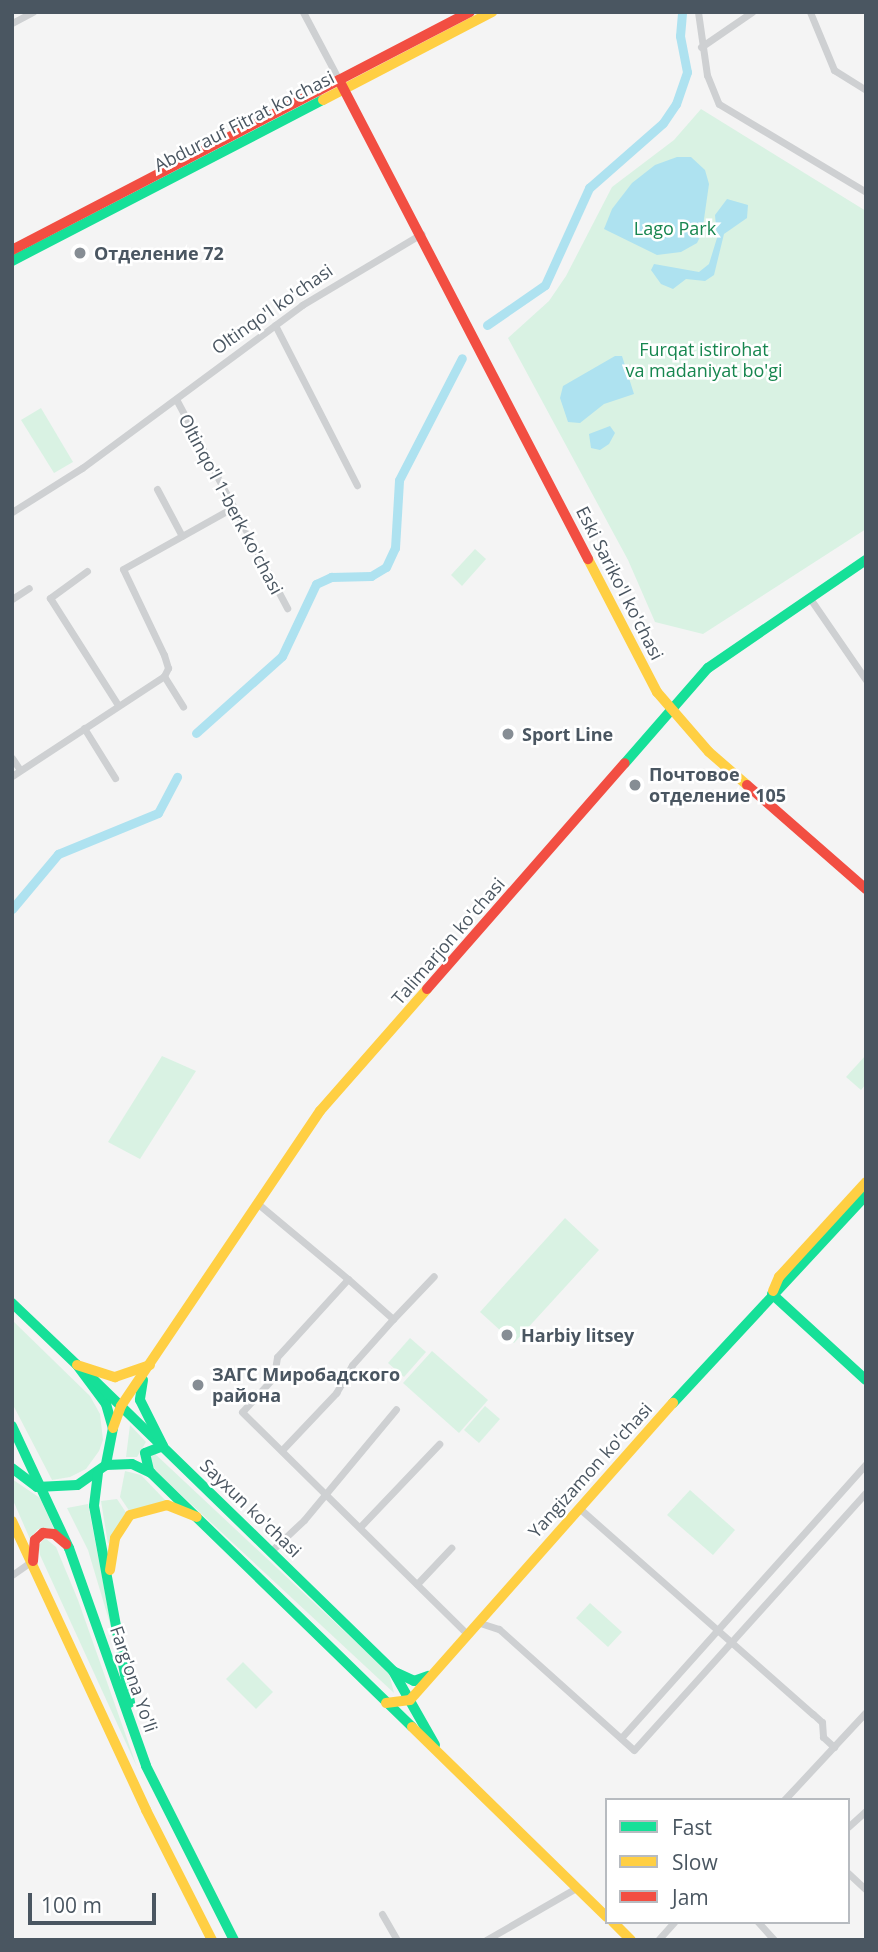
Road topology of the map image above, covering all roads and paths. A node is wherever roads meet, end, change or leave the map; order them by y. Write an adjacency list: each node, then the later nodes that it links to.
1 (33, 12): 8 (street)
2 (303, 12): 10 (street)
3 (470, 12): 10 (main road, Abdurauf Fitrat ko'chasi)
4 (492, 12): 10 (main road, Abdurauf Fitrat ko'chasi)
5 (698, 12): 9 (street)
6 (752, 12): 9 (street)
7 (810, 12): 11 (street)
8 (12, 23)
9 (701, 47): 13 (street)
10 (341, 85): 12 (main road, Abdurauf Fitrat ko'chasi); 14 (main road)
11 (866, 90)
12 (156, 181): 15 (main road, Abdurauf Fitrat ko'chasi); 16 (main road, Abdurauf Fitrat ko'chasi)
13 (866, 192)
14 (421, 234): 17 (street, Oltinqo'l ko'chasi); 34 (main road, Eski Sariko'l ko'chasi)
15 (12, 250)
16 (12, 261)
17 (275, 325): 18 (street, Oltinqo'l ko'chasi); 19 (street)
18 (176, 399): 21 (street, Oltinqo'l 1-berk ko'chasi); 22 (street, Oltinqo'l ko'chasi)
19 (357, 485)
20 (157, 489): 23 (street)
21 (232, 508): 23 (street); 29 (street, Oltinqo'l 1-berk ko'chasi)
22 (12, 512)
23 (181, 536): 30 (street)
24 (866, 560): 27 (main road, Talimarjon ko'chasi)
25 (87, 571): 32 (street)
26 (29, 588): 28 (street)
27 (809, 597): 31 (street); 34 (main road, Talimarjon ko'chasi)
28 (12, 599)
29 (288, 608)
30 (164, 676): 32 (street); 33 (street)
31 (866, 680)
32 (118, 705): 35 (street)
33 (183, 707)
34 (671, 712): 40 (main road, Eski Sariko'l ko'chasi); 43 (main road, Talimarjon ko'chasi)
35 (84, 728): 37 (street); 39 (street)
36 (12, 758): 37 (street)
37 (20, 770): 38 (street)
38 (12, 776)
39 (115, 778)
40 (866, 889)
41 (866, 1182): 46 (main road, Yangizamon ko'chasi)
42 (866, 1195): 46 (main road, Yangizamon ko'chasi)
43 (257, 1203): 45 (street); 50 (main road, Talimarjon ko'chasi)
44 (434, 1276): 48 (street)
45 (348, 1279): 48 (street); 58 (street)
46 (772, 1294): 51 (main road); 66 (main road, Yangizamon ko'chasi)
47 (12, 1303): 49 (main road, Sayxun ko'chasi)
48 (393, 1319): 58 (street)
49 (77, 1365): 50 (main road); 52 (main road, Sayxun ko'chasi); 55 (main road)
50 (150, 1365): 52 (main road, Talimarjon ko'chasi); 57 (main road)
51 (866, 1380)
52 (121, 1406): 55 (main road, Talimarjon ko'chasi); 57 (main road, Sayxun ko'chasi)
53 (396, 1409): 64 (street)
54 (12, 1426): 63 (main road, Farg'ona Yo'li)
55 (113, 1429): 61 (main road, Talimarjon ko'chasi)
56 (439, 1444): 69 (street)
57 (163, 1446): 62 (main road); 72 (main road, Sayxun ko'chasi)
58 (282, 1450): 64 (street)
59 (866, 1464): 78 (street)
60 (12, 1468): 63 (main road)
61 (102, 1469): 62 (main road, Sayxun ko'chasi); 63 (main road); 75 (main road, Talimarjon ko'chasi)
62 (151, 1473): 67 (main road, Sayxun ko'chasi)
63 (44, 1488): 70 (main road, Farg'ona Yo'li)
64 (324, 1492): 69 (street); 72 (street)
65 (866, 1492): 80 (street)
66 (579, 1508): 77 (main road, Yangizamon ko'chasi); 78 (street)
67 (197, 1517): 75 (main road); 84 (main road, Sayxun ko'chasi)
68 (12, 1521): 73 (main road)
69 (360, 1527): 76 (street)
70 (69, 1548): 73 (main road); 87 (main road, Farg'ona Yo'li)
71 (451, 1548): 76 (street)
72 (271, 1551): 81 (main road, Sayxun ko'chasi)
73 (33, 1561): 74 (street); 101 (main road)
74 (12, 1575)
75 (109, 1581): 87 (main road, Talimarjon ko'chasi)
76 (417, 1584): 79 (street)
77 (477, 1622): 79 (main road, Yangizamon ko'chasi); 86 (street)
78 (718, 1630): 80 (street); 86 (street)
79 (467, 1634): 82 (main road, Yangizamon ko'chasi)
80 (732, 1642): 86 (street); 88 (street)
81 (393, 1671): 82 (main road); 83 (main road, Sayxun ko'chasi)
82 (436, 1671): 83 (main road, Yangizamon ko'chasi)
83 (410, 1700): 84 (main road); 89 (main road, Sayxun ko'chasi)
84 (386, 1703): 89 (main road, Sayxun ko'chasi)
85 (866, 1713): 88 (street)
86 (621, 1738)
87 (137, 1740): 102 (main road, Farg'ona Yo'li)
88 (834, 1747): 90 (street)
89 (442, 1756): 94 (main road, Sayxun ko'chasi)
90 (786, 1798)
91 (866, 1811): 92 (street)
92 (850, 1825)
93 (850, 1875): 95 (street)
94 (576, 1888): 97 (main road, Sayxun ko'chasi); 104 (street)
95 (866, 1890)
96 (382, 1914): 103 (street)
97 (605, 1915)
98 (614, 1924): 105 (main road)
99 (672, 1924): 106 (street)
100 (760, 1924): 107 (street)
101 (212, 1940)
102 (234, 1940)
103 (397, 1940)
104 (486, 1940)
105 (631, 1940)
106 (658, 1940)
107 (774, 1940)

